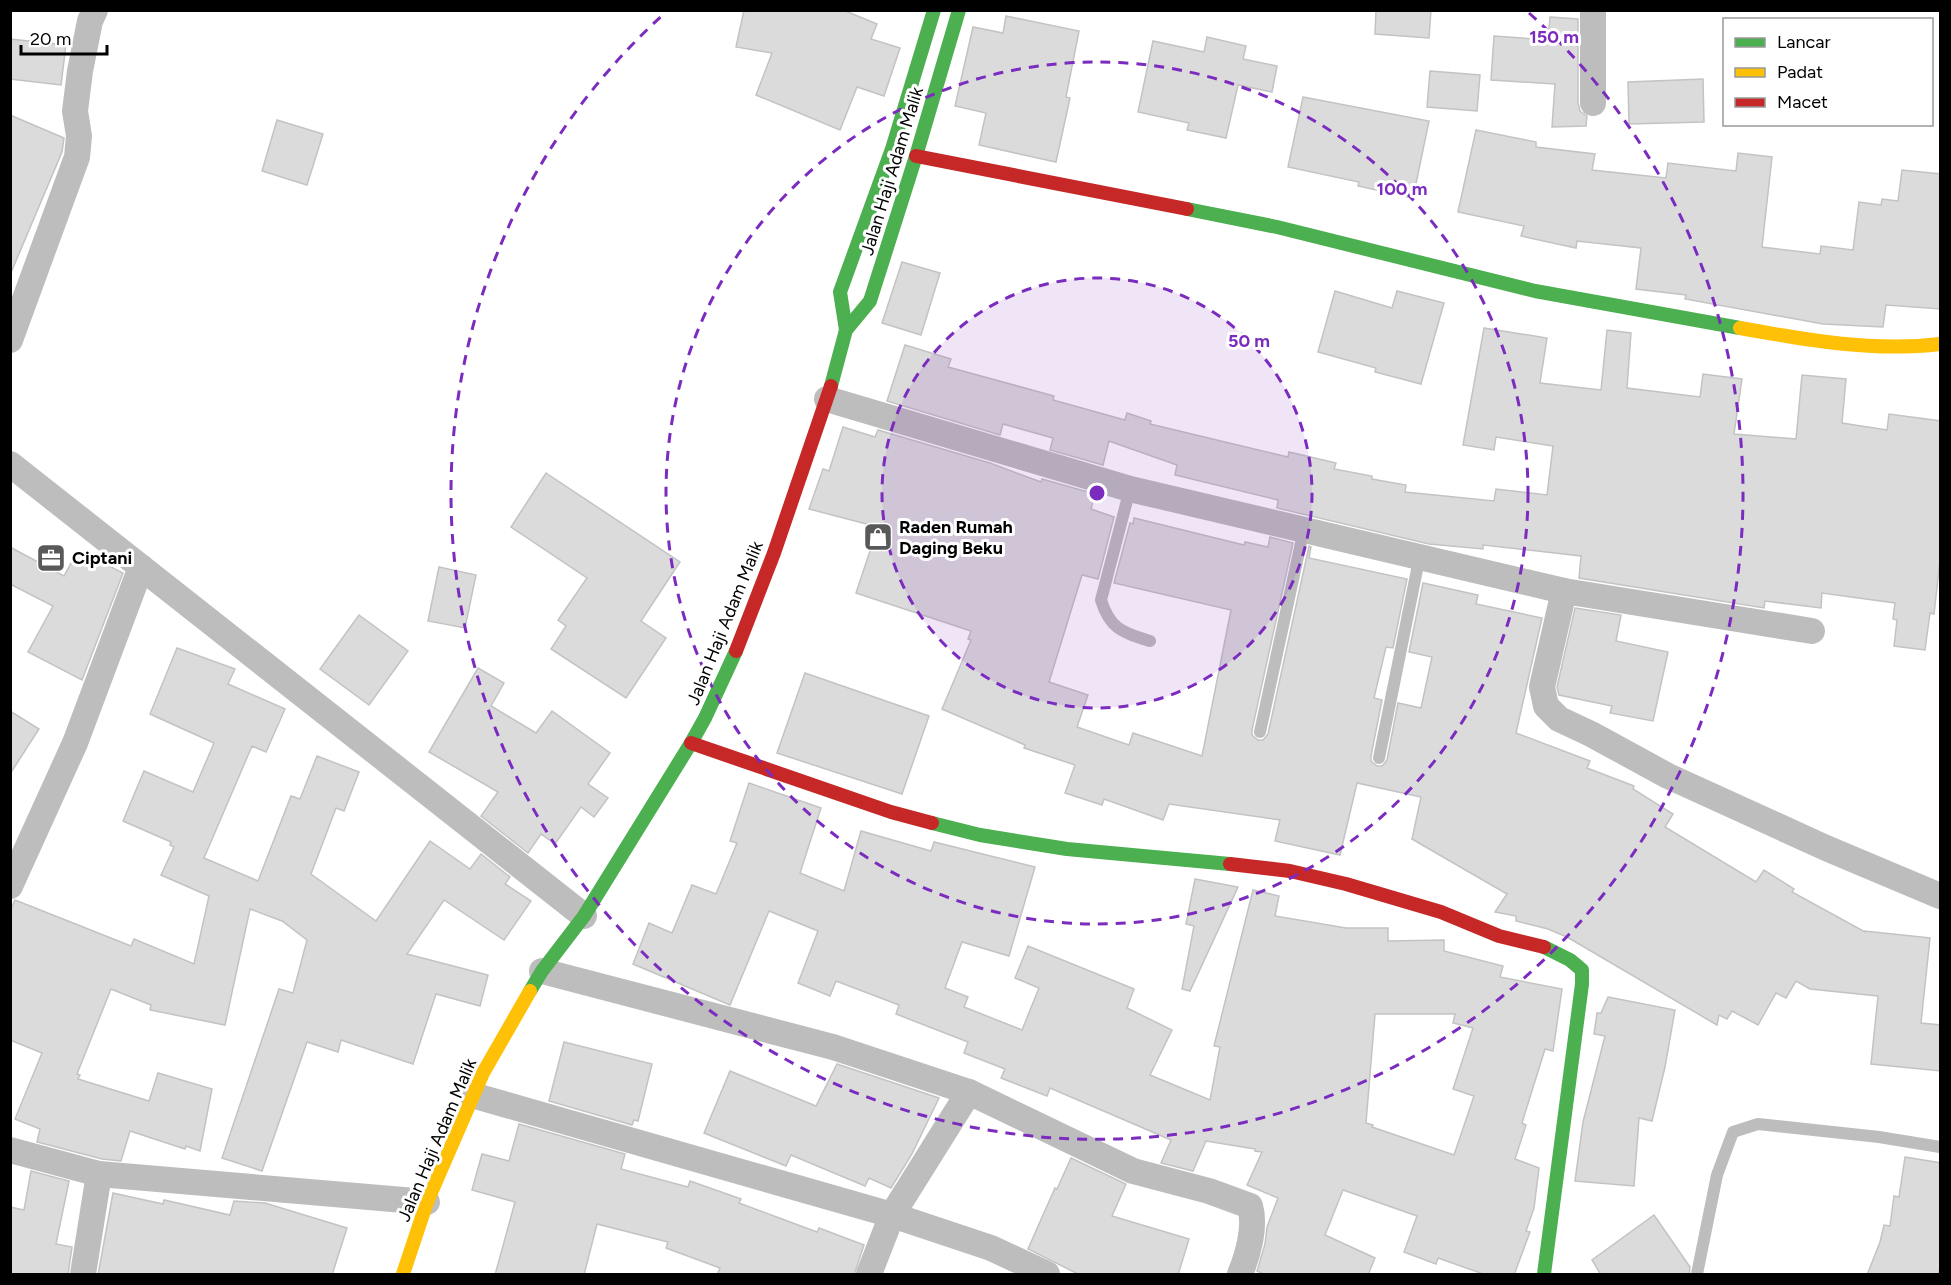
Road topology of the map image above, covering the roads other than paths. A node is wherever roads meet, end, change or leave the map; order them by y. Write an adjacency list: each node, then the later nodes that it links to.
1 (95, 10): 8 (street)
2 (934, 10): 7 (street)
3 (958, 10): 6 (street, Jalan Haji Adam Malik)
4 (1593, 10): 5 (street)
5 (1593, 103)
6 (916, 156): 7 (street, Jalan Haji Adam Malik); 9 (street)
7 (846, 330): 10 (street, Jalan Haji Adam Malik)
8 (10, 340)
9 (1941, 344)
10 (827, 399): 12 (street); 20 (street, Jalan Haji Adam Malik)
11 (10, 464): 15 (street)
12 (1130, 489): 13 (street); 18 (lane)
13 (1304, 529): 14 (street); 19 (lane)
14 (1420, 555): 16 (street); 21 (lane)
15 (141, 567): 22 (street); 24 (street)
16 (1564, 591): 17 (street); 23 (street)
17 (1812, 630)
18 (1150, 641)
19 (1260, 732)
20 (691, 743): 24 (street, Jalan Haji Adam Malik); 38 (street)
21 (1379, 758)
22 (10, 886)
23 (1941, 896)
24 (584, 916): 25 (street, Jalan Haji Adam Malik)
25 (542, 971): 26 (street); 27 (street, Jalan Haji Adam Malik)
26 (969, 1092): 32 (street); 37 (street)
27 (472, 1095): 31 (street, Jalan Haji Adam Malik); 32 (street)
28 (1941, 1147): 39 (lane)
29 (10, 1150): 30 (street)
30 (99, 1174): 31 (street); 33 (street)
31 (427, 1202): 34 (street, Jalan Haji Adam Malik)
32 (892, 1215): 35 (street); 36 (street)
33 (83, 1275)
34 (403, 1275)
35 (869, 1275)
36 (1047, 1275)
37 (1240, 1275)
38 (1544, 1275)
39 (1697, 1275)

